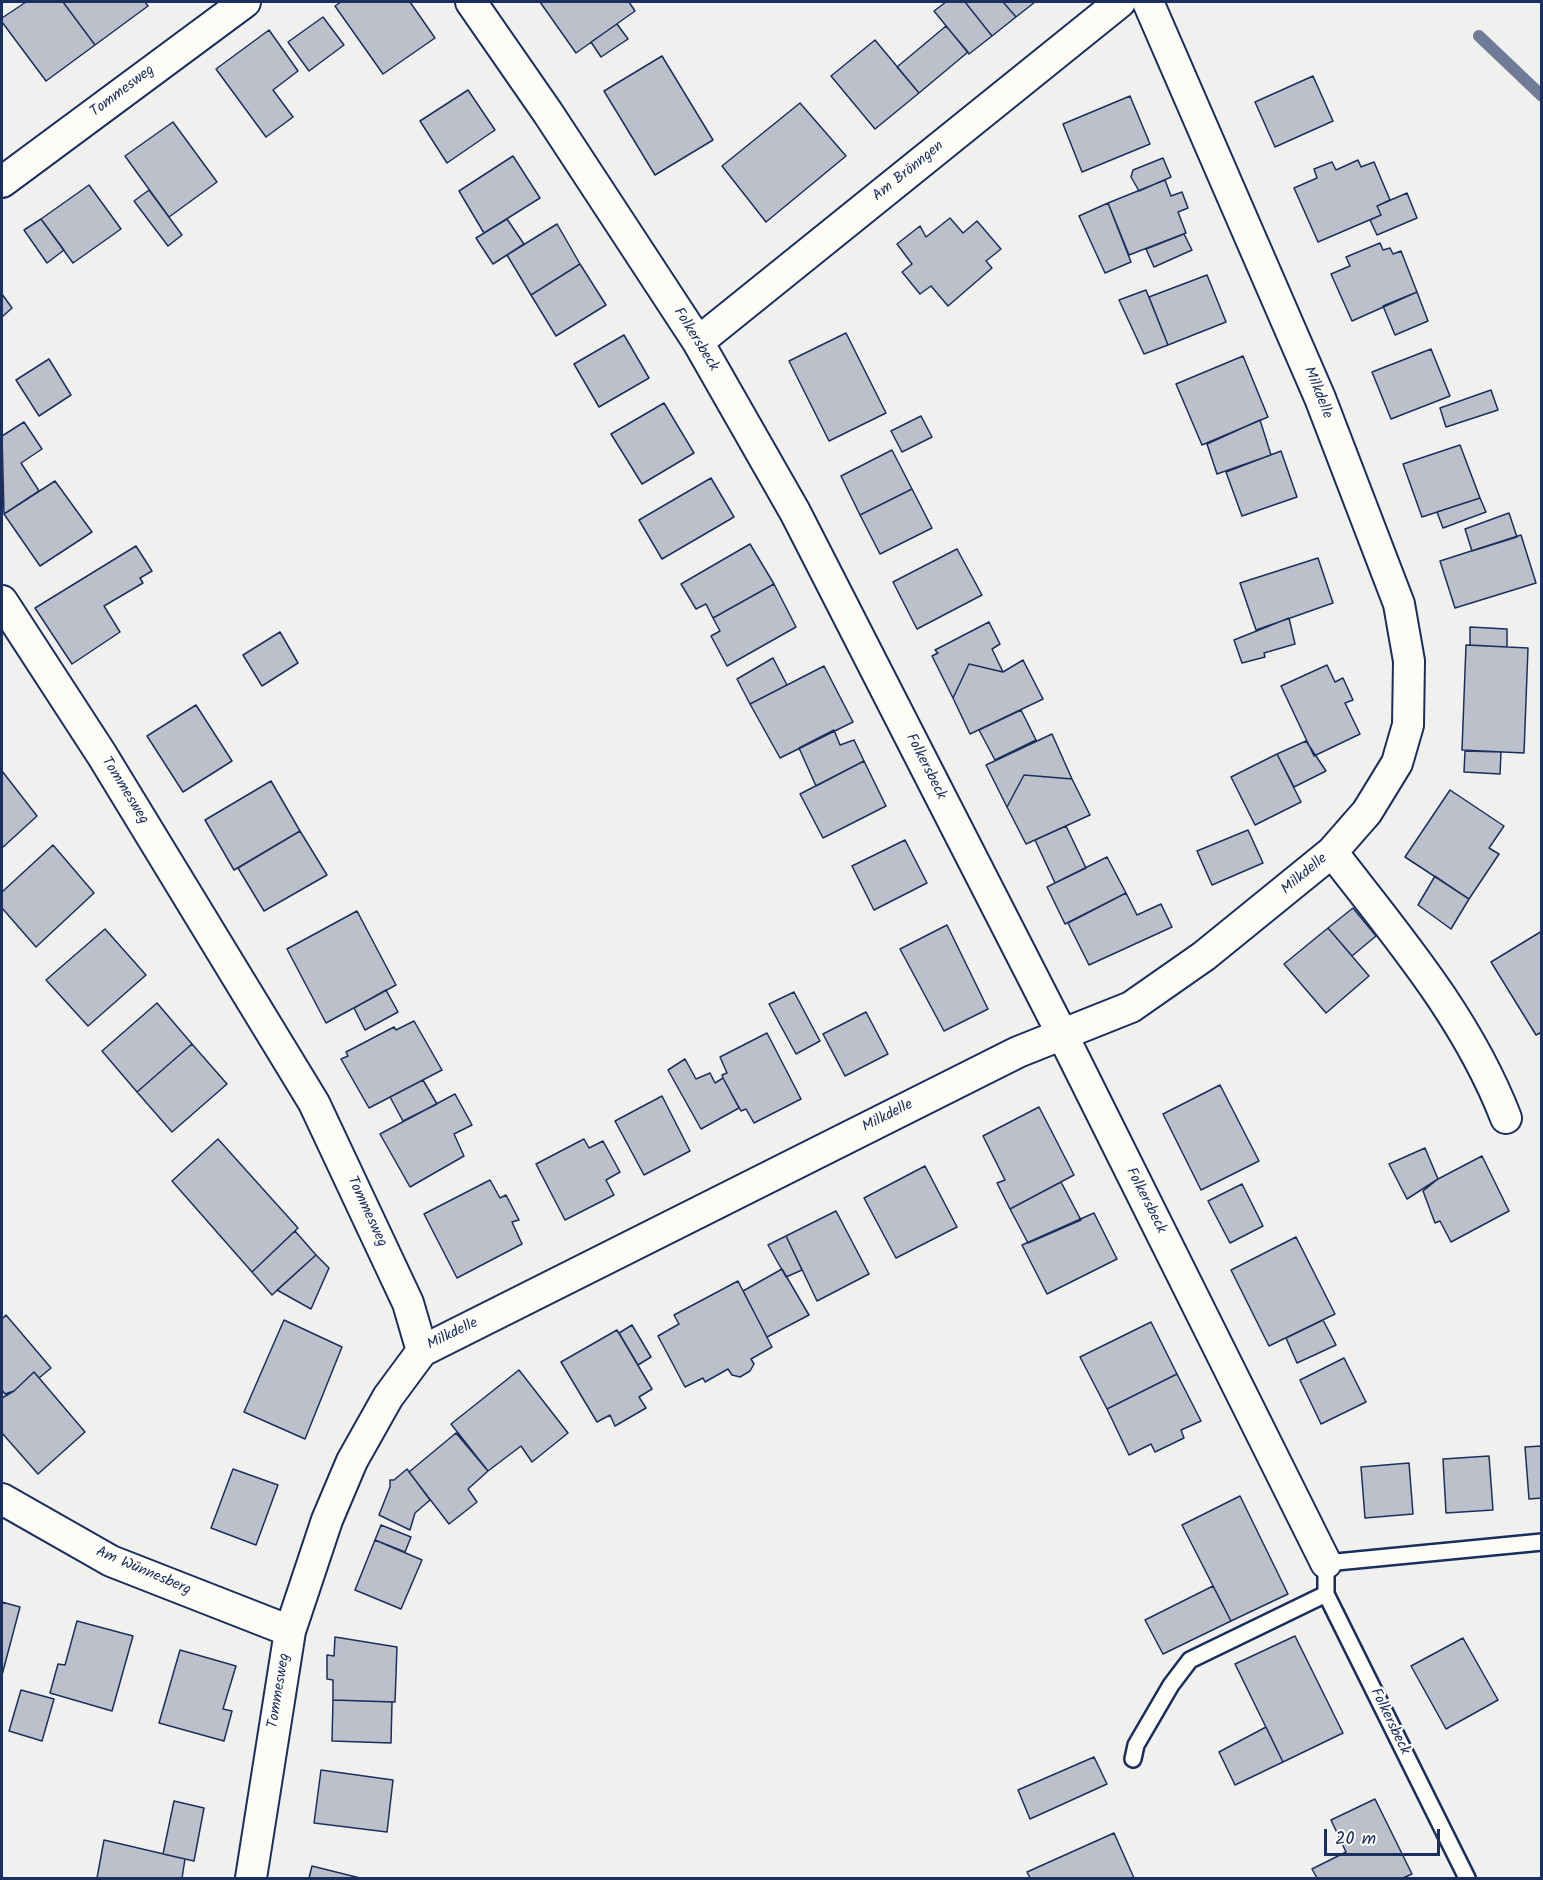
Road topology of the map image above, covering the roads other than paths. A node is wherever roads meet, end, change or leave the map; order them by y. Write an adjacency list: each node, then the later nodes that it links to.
1 (245, 2): 5 (street, Tommesweg)
2 (471, 2): 6 (street, Folkersbeck)
3 (1120, 2): 6 (street, Am Brönngen)
4 (1148, 2): 8 (street, Milkdelle)
5 (2, 182)
6 (698, 342): 9 (street, Folkersbeck)
7 (2, 601): 11 (street, Tommesweg)
8 (1332, 852): 9 (street, Milkdelle); 10 (street, Milkdelle)
9 (1062, 1034): 11 (street, Milkdelle); 14 (street, Folkersbeck)
10 (1506, 1118)
11 (422, 1351): 16 (street, Tommesweg)
12 (2, 1499): 16 (street, Am Wünnesberg)
13 (1542, 1542): 14 (lane)
14 (1326, 1563): 15 (lane, Folkersbeck)
15 (1326, 1594): 17 (lane); 19 (lane, Folkersbeck)
16 (290, 1631): 18 (street, Tommesweg)
17 (1133, 1759)
18 (251, 1878)
19 (1467, 1878)

